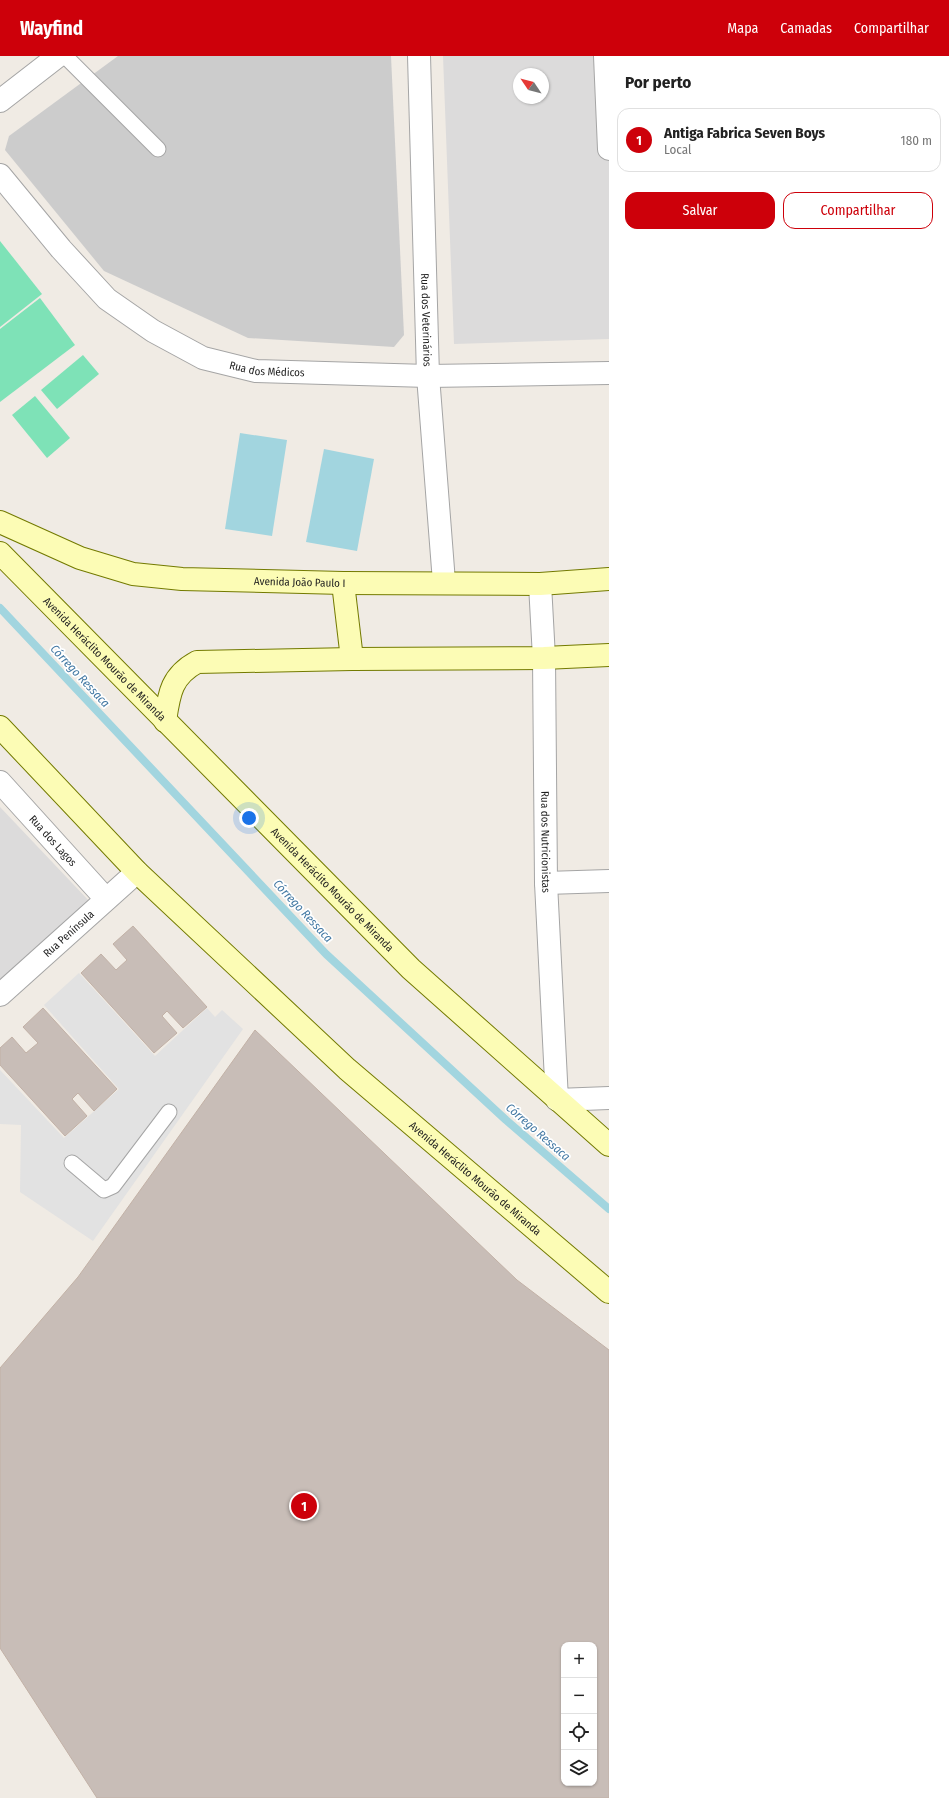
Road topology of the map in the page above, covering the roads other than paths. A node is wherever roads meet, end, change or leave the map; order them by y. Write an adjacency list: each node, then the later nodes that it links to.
1 (58, 56): 5 (street)
2 (65, 56): 6 (lane)
3 (419, 56): 10 (street, Rua dos Veterinários)
4 (605, 56): 7 (street)
5 (0, 101)
6 (158, 149)
7 (609, 149)
8 (0, 175): 10 (street, Rua dos Médicos)
9 (609, 372): 10 (street, Rua dos Médicos)
10 (428, 376): 14 (street, Rua dos Veterinários)
11 (0, 522): 15 (main road, Avenida João Paulo I)
12 (0, 553): 20 (main road, Avenida Heráclito Mourão de Miranda)
13 (609, 579): 16 (main road, Avenida João Paulo I)
14 (444, 582): 15 (main road, Avenida João Paulo I); 16 (main road, Avenida João Paulo I)
15 (344, 583): 19 (main road)
16 (540, 584): 18 (street, Rua dos Nutricionistas)
17 (609, 655): 18 (main road)
18 (544, 658): 19 (main road); 25 (street, Rua dos Nutricionistas)
19 (352, 659): 20 (main road)
20 (165, 721): 29 (main road, Avenida Heráclito Mourão de Miranda)
21 (0, 727): 23 (main road, Avenida Heráclito Mourão de Miranda)
22 (0, 782): 26 (street, Rua dos Lagos)
23 (137, 872): 26 (street, Rua Península); 33 (main road, Avenida Heráclito Mourão de Miranda)
24 (609, 881): 25 (street)
25 (546, 883): 29 (street, Rua dos Nutricionistas)
26 (106, 899): 27 (street, Rua Península)
27 (0, 995)
28 (609, 1098): 29 (street)
29 (557, 1100): 31 (main road, Avenida Heráclito Mourão de Miranda)
30 (169, 1112): 32 (lane)
31 (609, 1145)
32 (72, 1163)
33 (609, 1292)

